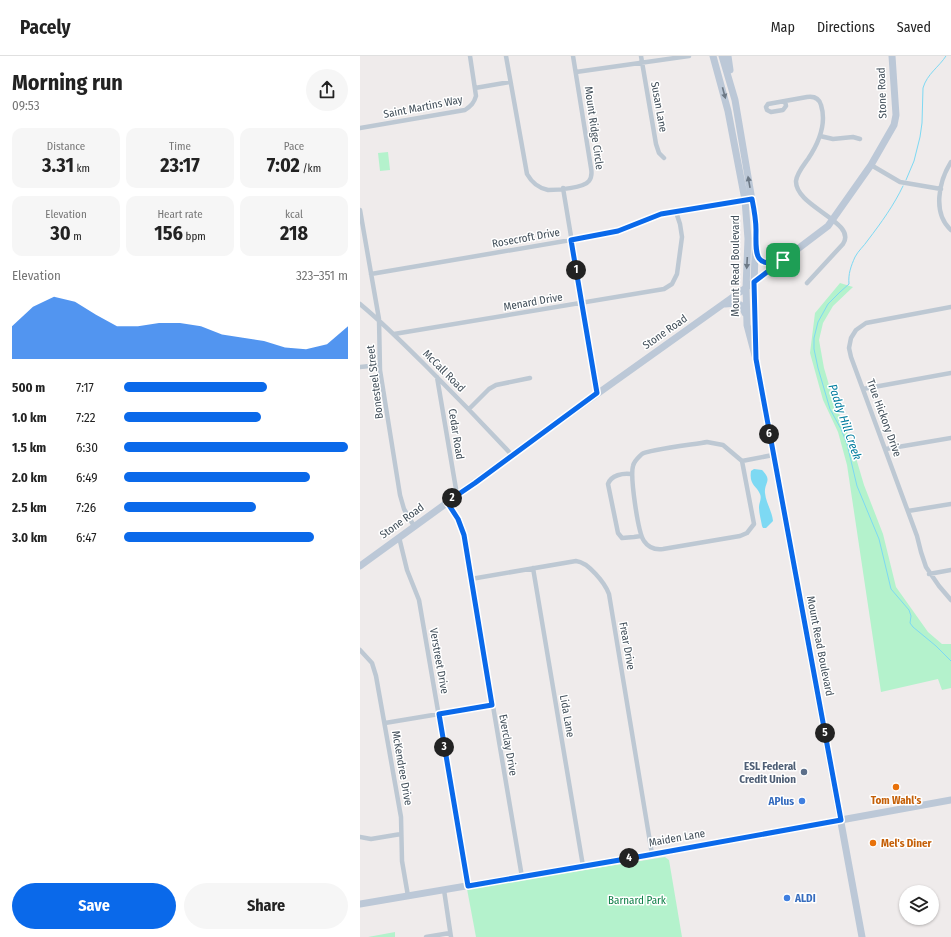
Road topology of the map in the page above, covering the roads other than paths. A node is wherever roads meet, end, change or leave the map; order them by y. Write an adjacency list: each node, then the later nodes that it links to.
1 (470, 56): 13 (street, Saint Martins Way)
2 (506, 56): 12 (street, Mount Ridge Circle)
3 (573, 56): 11 (street, Mount Ridge Circle)
4 (641, 56): 10 (street, Susan Lane)
5 (689, 56): 10 (street)
6 (713, 56): 24 (street, Mount Read Boulevard, one-way to 24)
7 (722, 56): 14 (street, Mount Read Boulevard)
8 (728, 56): 14 (street)
9 (892, 56): 21 (street, Stone Road)
10 (642, 62): 11 (street); 19 (street, Susan Lane)
11 (576, 72): 22 (street, Mount Ridge Circle)
12 (510, 82): 13 (street, Saint Martins Way); 22 (street, Mount Ridge Circle)
13 (475, 88): 16 (street, Saint Martins Way)
14 (735, 100): 24 (street, Mount Read Boulevard, one-way to 14)
15 (785, 101): 17 (street)
16 (360, 128)
17 (820, 136): 18 (street); 27 (street)
18 (860, 139)
19 (664, 158)
20 (951, 162): 23 (street)
21 (870, 165): 23 (street); 27 (street, Stone Road)
22 (563, 188): 29 (street)
23 (941, 189): 28 (street)
24 (749, 200): 26 (street, Rosecroft Drive); 30 (street, Mount Read Boulevard); 35 (street, Mount Read Boulevard, one-way to 35)
25 (360, 210): 32 (street, Bonesteel Street)
26 (676, 212): 29 (street, Rosecroft Drive); 36 (street, Menard Drive)
27 (833, 220): 31 (street, Stone Road); 34 (street)
28 (951, 230)
29 (571, 240): 32 (street, Rosecroft Drive); 36 (street)
30 (755, 248): 31 (street); 33 (street, Mount Read Boulevard)
31 (783, 260): 33 (street, Stone Road)
32 (371, 274): 40 (street, Bonesteel Street)
33 (754, 282): 35 (street, Stone Road); 43 (street, Mount Read Boulevard)
34 (807, 283)
35 (746, 288): 38 (street, Stone Road); 41 (street, Mount Read Boulevard)
36 (581, 303): 42 (street, Menard Drive); 50 (street)
37 (360, 304): 40 (street, McCall Road)
38 (719, 307): 41 (street); 50 (street, Stone Road)
39 (951, 307): 49 (street, True Hickory Drive)
40 (378, 319): 42 (street, McCall Road); 44 (street, Bonesteel Street)
41 (747, 320): 43 (street, Mount Read Boulevard)
42 (394, 334): 47 (street, McCall Road)
43 (756, 359): 54 (street, Mount Read Boulevard)
44 (380, 365): 45 (street); 62 (street, Bonesteel Street)
45 (360, 367)
46 (951, 373): 49 (street)
47 (437, 377): 51 (street, McCall Road); 58 (street, Cedar Road)
48 (530, 378): 51 (street)
49 (863, 389): 53 (street, True Hickory Drive)
50 (597, 393): 55 (street, Stone Road)
51 (469, 409): 55 (street, McCall Road)
52 (951, 438): 53 (street)
53 (886, 449): 61 (street, True Hickory Drive)
54 (773, 454): 56 (street); 76 (street, Mount Read Boulevard)
55 (512, 455): 58 (street, Stone Road)
56 (742, 461): 57 (street); 63 (street)
57 (632, 474): 63 (street); 63 (street)
58 (456, 494): 59 (street, Stone Road)
59 (447, 502): 62 (street, Stone Road); 69 (street, Everclay Drive)
60 (951, 504): 61 (street)
61 (908, 511): 68 (street, True Hickory Drive)
62 (414, 526): 64 (street, Stone Road)
63 (641, 536)
64 (399, 537): 65 (street, Stone Road); 73 (street, Verstreet Drive)
65 (360, 566)
66 (533, 568): 69 (street, Frear Drive); 79 (street, Frear Drive); 80 (street, Lida Lane)
67 (951, 570): 68 (street)
68 (930, 574): 70 (street, True Hickory Drive)
69 (471, 579): 72 (street, Everclay Drive)
70 (951, 600)
71 (360, 650): 74 (street, McKendree Drive)
72 (492, 705): 73 (street); 81 (street, Everclay Drive)
73 (439, 714): 74 (street); 82 (street, Verstreet Drive)
74 (385, 723): 77 (street, McKendree Drive)
75 (951, 800): 76 (street, Maiden Lane)
76 (841, 820): 79 (street, Maiden Lane); 88 (street, Mount Read Boulevard)
77 (401, 834): 78 (street); 84 (street, McKendree Drive)
78 (360, 837)
79 (652, 854): 80 (street, Maiden Lane)
80 (583, 866): 81 (street, Maiden Lane)
81 (522, 877): 82 (street, Maiden Lane)
82 (468, 886): 83 (street, Maiden Lane)
83 (444, 890): 84 (street, Maiden Lane); 86 (street)
84 (408, 896): 85 (street, Maiden Lane)
85 (360, 904)
86 (451, 935): 87 (street)
87 (426, 937)
88 (862, 937)

